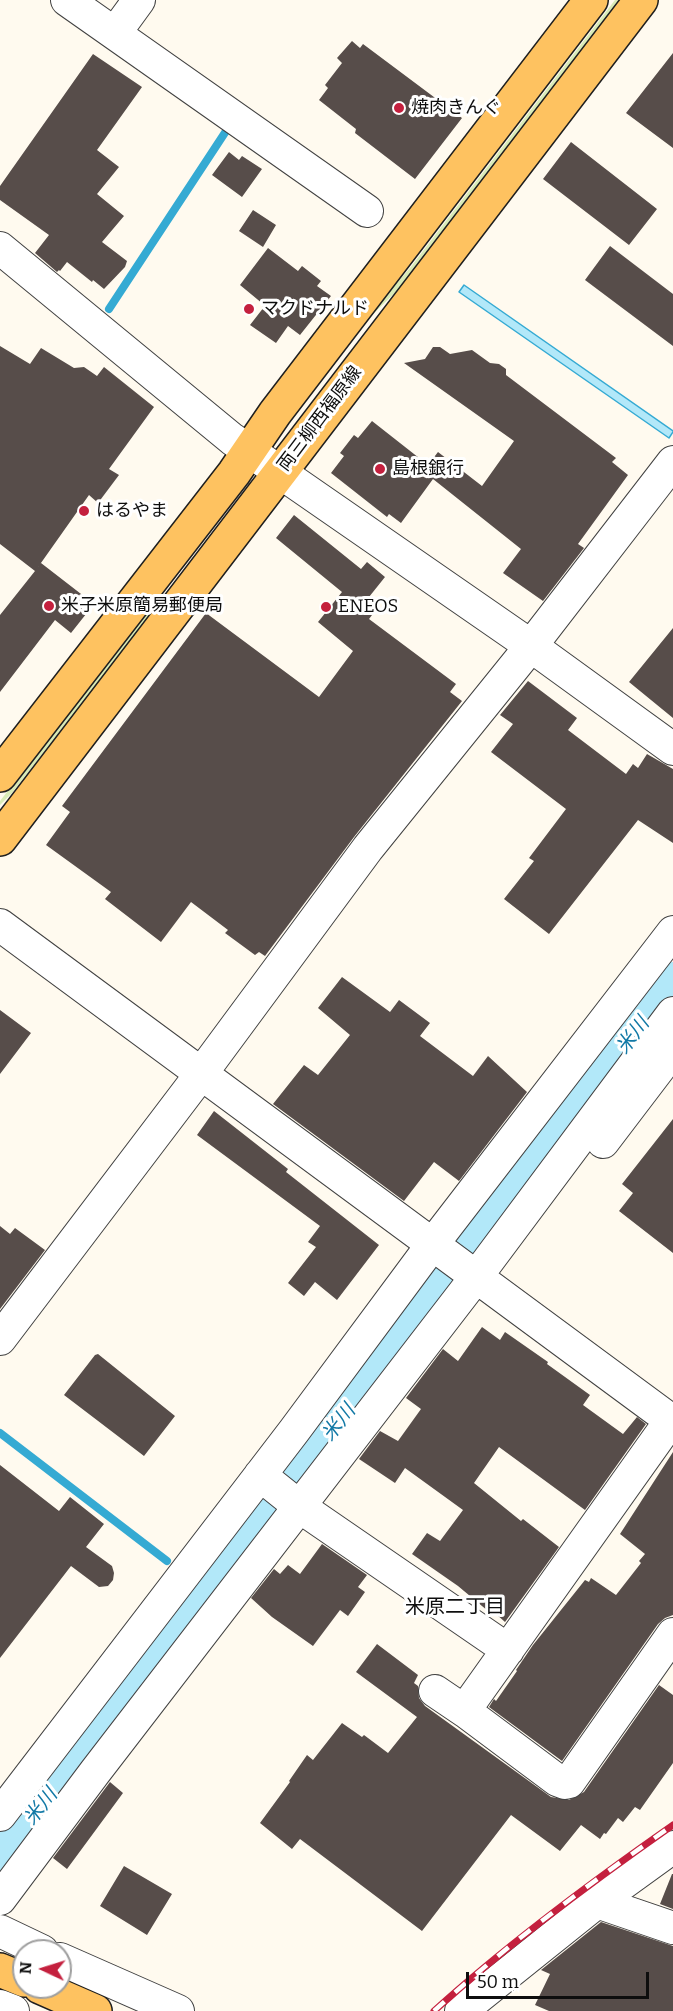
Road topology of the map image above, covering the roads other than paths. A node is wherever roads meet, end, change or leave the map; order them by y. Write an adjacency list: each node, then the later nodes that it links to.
1 (67, 0): 5 (street)
2 (139, 0): 5 (street)
3 (591, 0): 8 (main road, 両三柳西福原線)
4 (641, 0): 10 (main road, 両三柳西福原線)
5 (115, 33): 6 (street)
6 (367, 211)
7 (0, 248): 8 (street)
8 (249, 451): 10 (street); 13 (main road, 両三柳西福原線)
9 (673, 462): 11 (street)
10 (279, 473): 11 (street); 14 (main road, 両三柳西福原線)
11 (531, 646): 12 (street); 19 (street)
12 (673, 748)
13 (0, 775)
14 (0, 839)
15 (0, 925): 19 (street)
16 (673, 932): 20 (street)
17 (673, 1013): 21 (street)
18 (673, 1050): 21 (street)
19 (201, 1074): 20 (street); 22 (street)
20 (439, 1250): 21 (street); 24 (street)
21 (480, 1280): 23 (street); 25 (street)
22 (0, 1339)
23 (672, 1421): 27 (street)
24 (264, 1478): 25 (street); 30 (street)
25 (298, 1505): 27 (street); 32 (street)
26 (673, 1634): 29 (street)
27 (508, 1650): 29 (street)
28 (435, 1691): 29 (street)
29 (466, 1712)
30 (0, 1815)
31 (673, 1847): 33 (street)
32 (0, 1899)
33 (597, 1902): 34 (street); 43 (street)
34 (673, 1928)
35 (0, 1931): 36 (street)
36 (17, 1939)
37 (72, 1964): 42 (street)
38 (68, 1999): 41 (main road)
39 (0, 2006): 40 (street)
40 (13, 2011)
41 (95, 2011)
42 (178, 2011)
43 (461, 2011)

